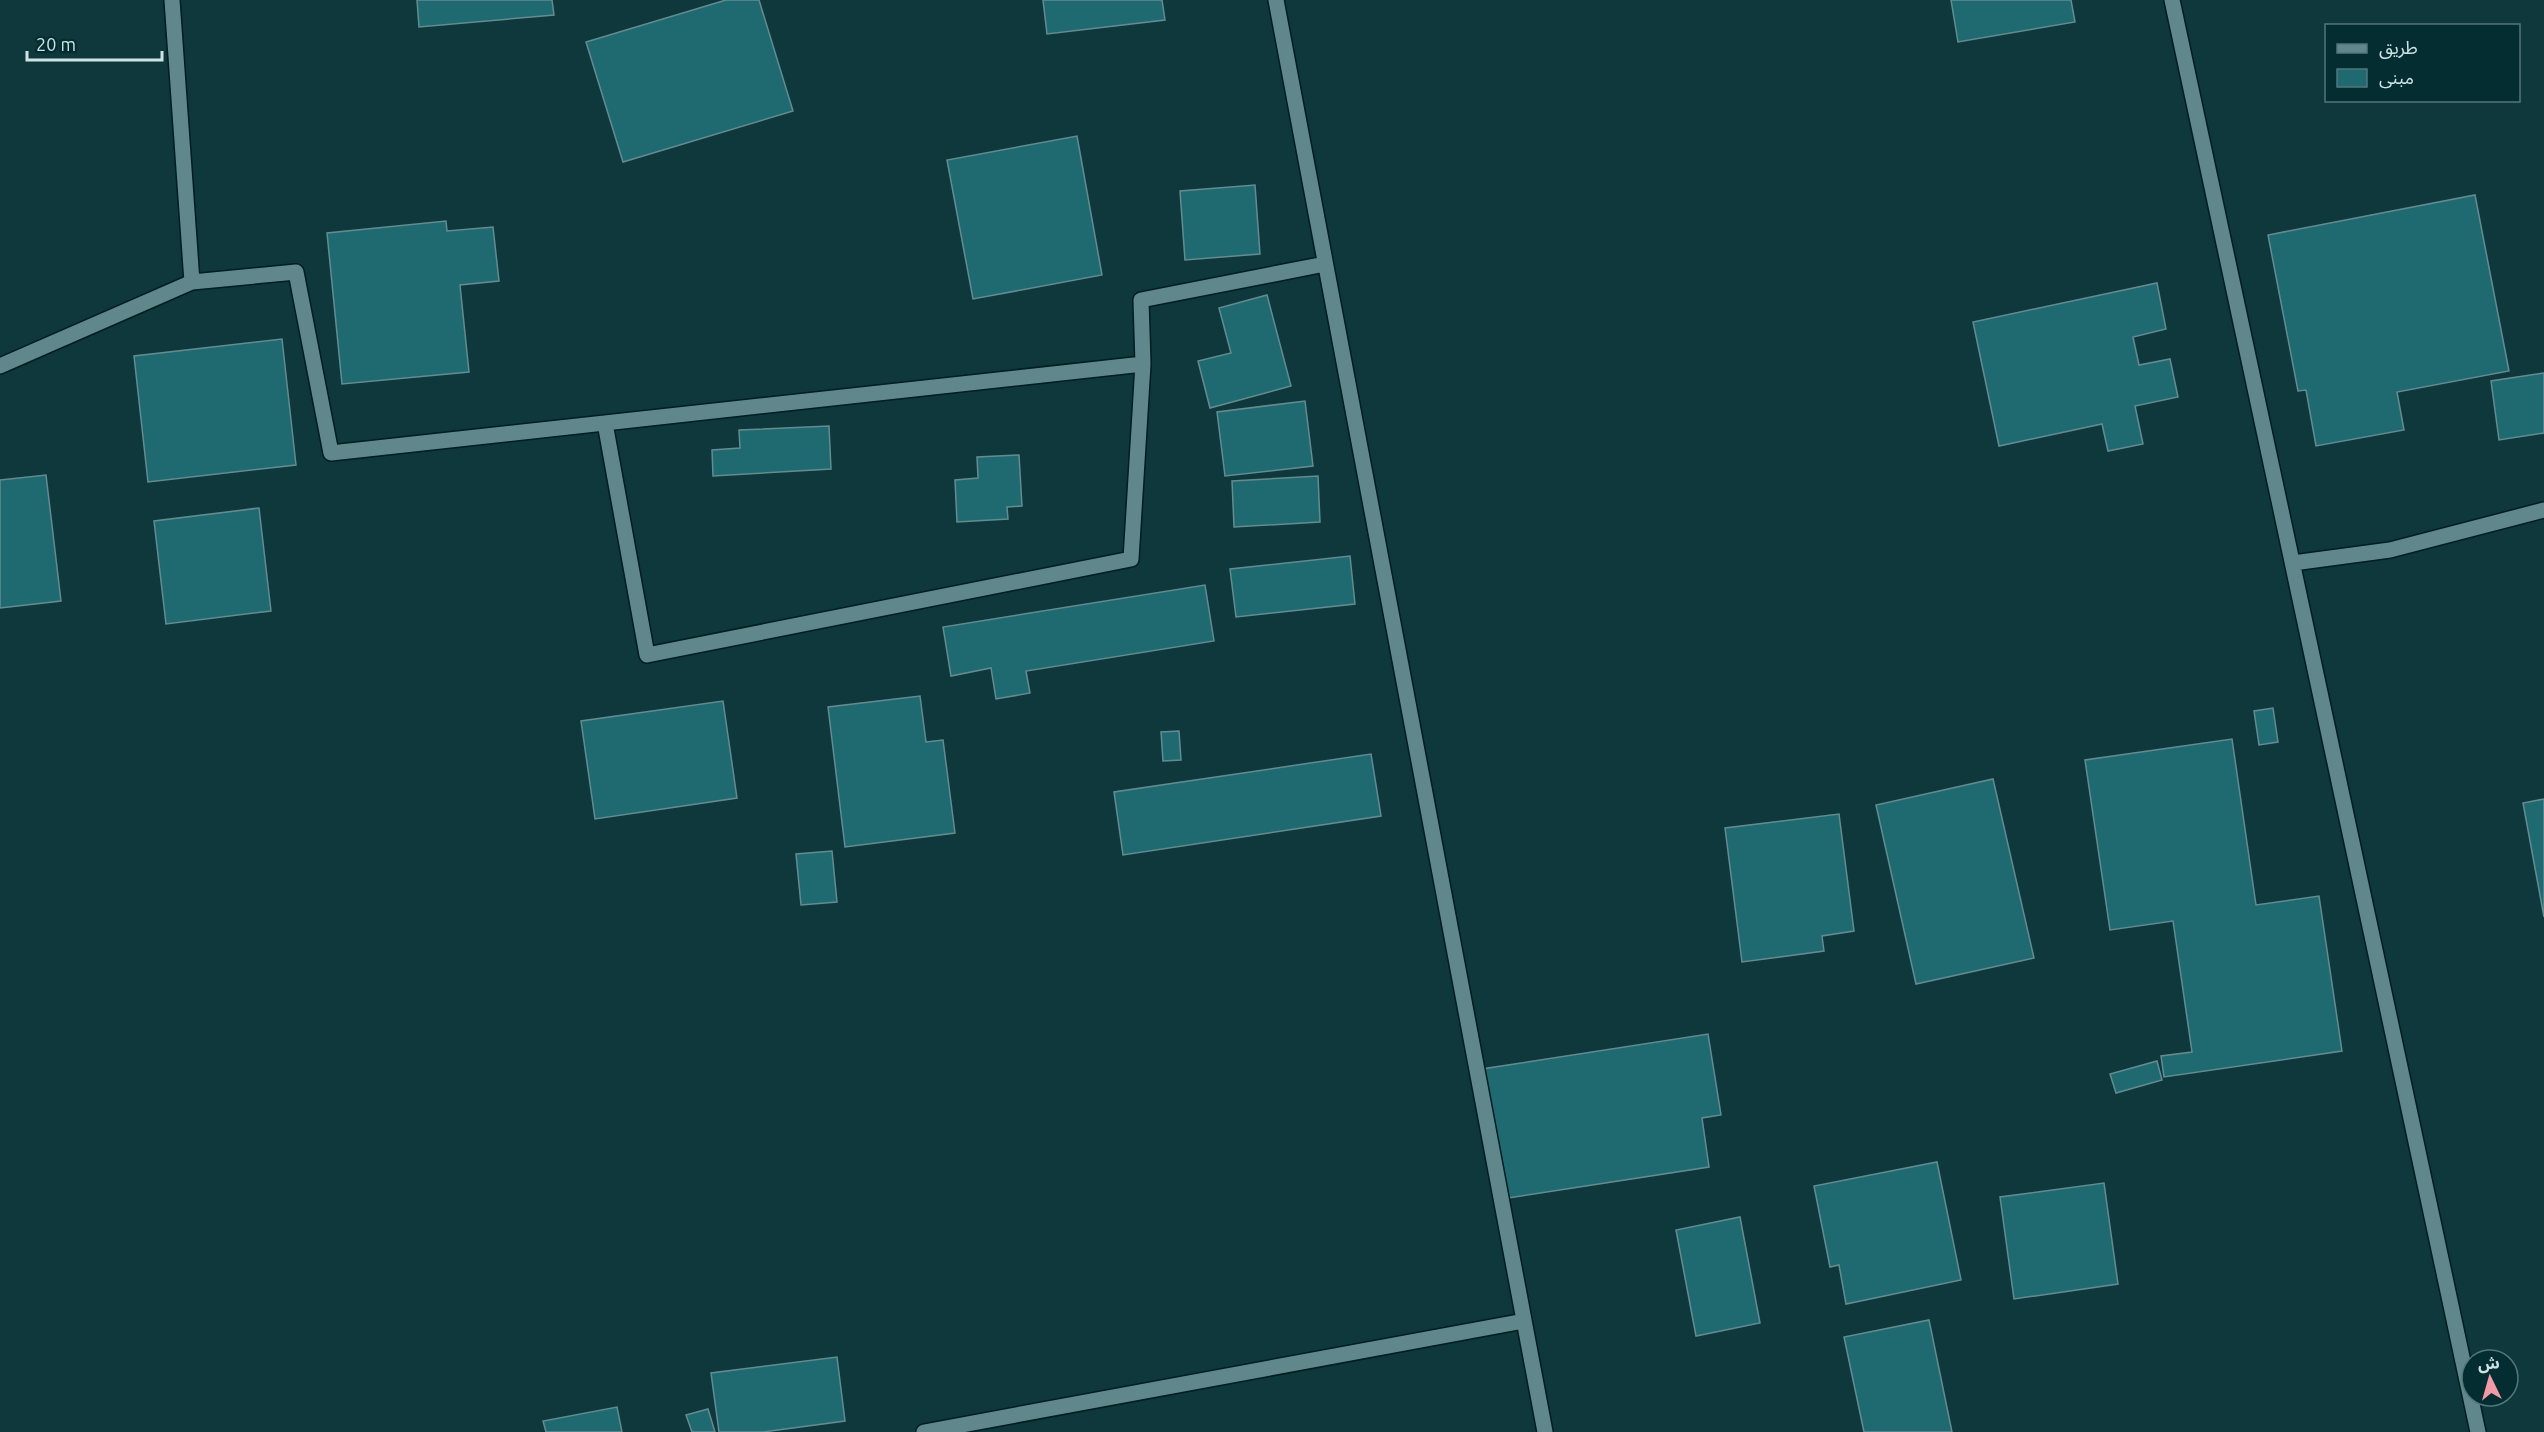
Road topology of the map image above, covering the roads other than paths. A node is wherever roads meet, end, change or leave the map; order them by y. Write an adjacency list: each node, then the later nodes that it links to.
1 (172, 0): 5 (street)
2 (1276, 0): 4 (street)
3 (2172, 0): 10 (street)
4 (1325, 264): 6 (street); 11 (street)
5 (192, 282): 7 (street); 8 (street)
6 (1143, 364): 8 (street); 8 (street)
7 (0, 366)
8 (605, 423)
9 (2544, 510): 10 (street)
10 (2293, 563): 14 (street)
11 (1524, 1321): 12 (street); 13 (street)
12 (924, 1432)
13 (1545, 1432)
14 (2478, 1432)

